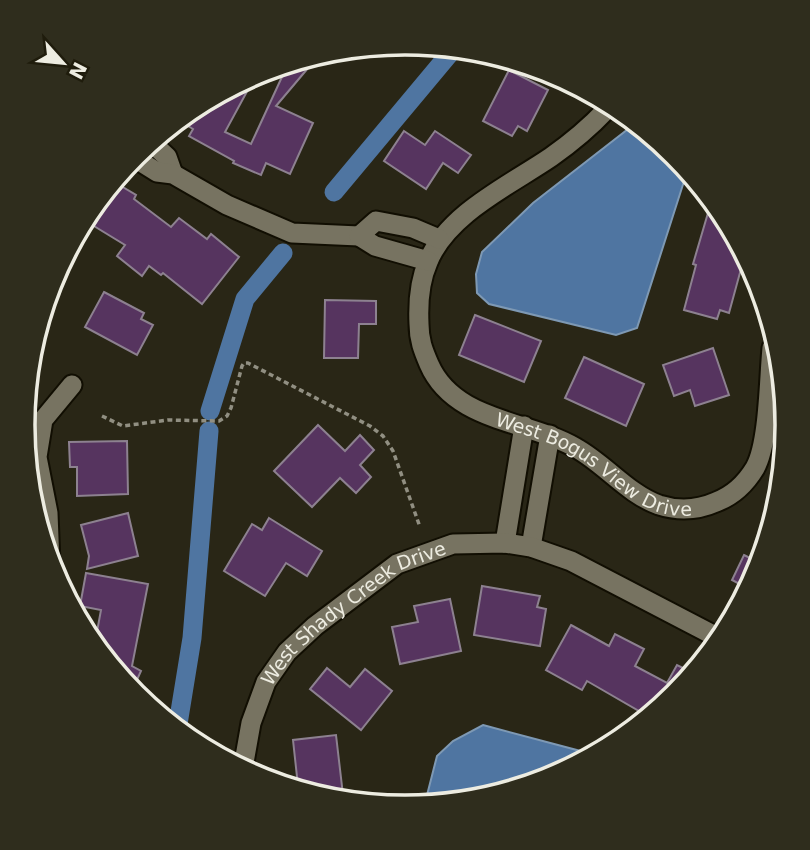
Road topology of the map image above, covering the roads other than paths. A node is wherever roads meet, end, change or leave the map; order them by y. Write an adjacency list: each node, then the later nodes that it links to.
1 (603, 113): 6 (street)
2 (159, 149): 4 (street)
3 (143, 163): 4 (street)
4 (173, 174): 5 (street)
5 (359, 236): 6 (street); 7 (street)
6 (439, 239): 7 (street, West Bogus View Drive)
7 (428, 261): 10 (street, West Bogus View Drive)
8 (770, 366): 11 (street, West Bogus View Drive)
9 (72, 385): 12 (street)
10 (524, 426): 11 (street, West Bogus View Drive); 13 (street)
11 (550, 435): 14 (street)
12 (48, 522)
13 (505, 543): 14 (street, West Shady Creek Drive); 16 (street, West Shady Creek Drive)
14 (531, 547): 15 (street, West Shady Creek Drive)
15 (711, 634)
16 (245, 759)

